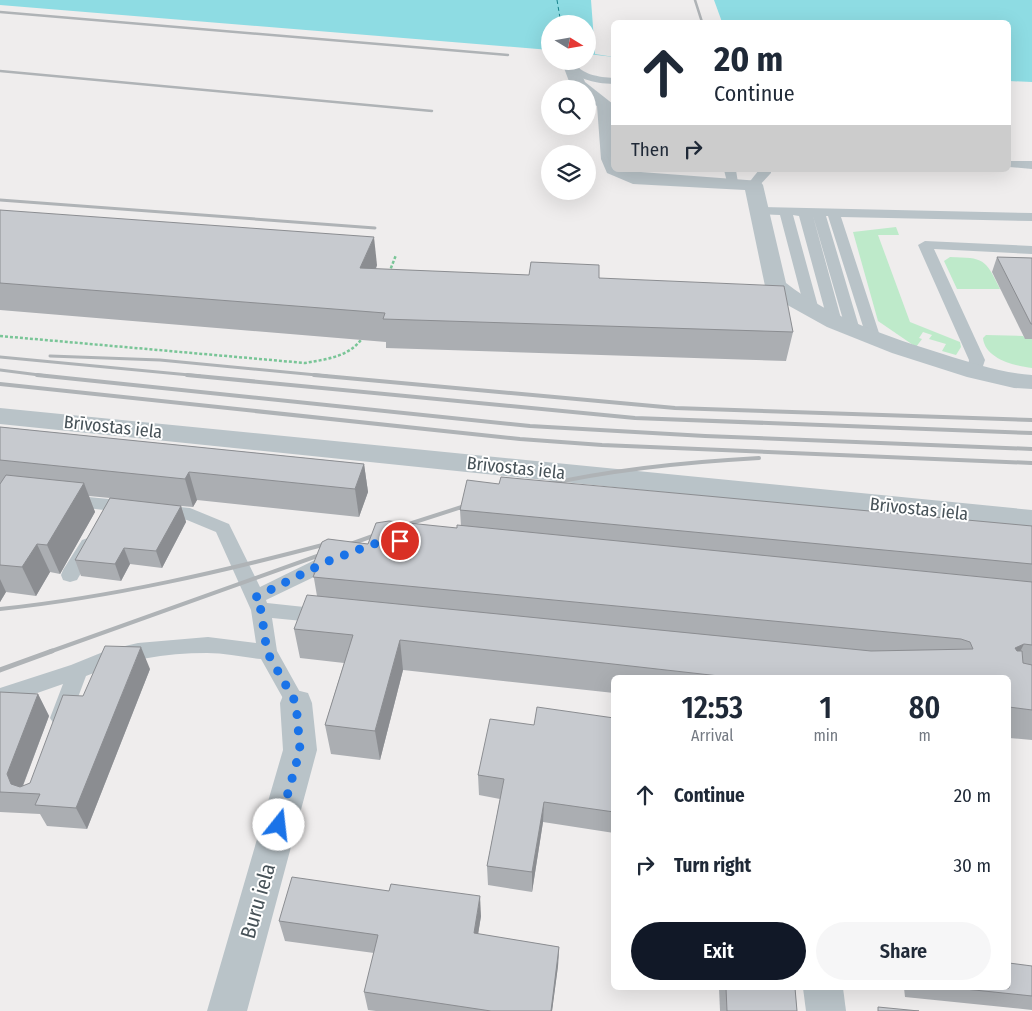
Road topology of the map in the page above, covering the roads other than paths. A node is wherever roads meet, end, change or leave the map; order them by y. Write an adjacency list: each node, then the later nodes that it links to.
1 (576, 70): 2 (lane)
2 (611, 81)
3 (596, 99): 4 (street)
4 (611, 161)
5 (1011, 164): 6 (lane)
6 (1032, 165)
7 (621, 172): 8 (street)
8 (731, 177): 9 (street)
9 (759, 177): 10 (street)
10 (760, 211): 11 (lane); 17 (street)
11 (785, 211): 12 (lane); 17 (lane)
12 (804, 211): 13 (lane); 18 (lane)
13 (818, 212): 14 (lane); 18 (lane)
14 (833, 212): 15 (lane); 19 (lane)
15 (1032, 217)
16 (1032, 250): 20 (lane)
17 (812, 310): 18 (street)
18 (844, 326): 19 (street)
19 (874, 339): 20 (street)
20 (975, 372): 21 (street)
21 (1032, 382)
22 (0, 416): 25 (street, Brīvostas iela)
23 (52, 499): 24 (lane)
24 (103, 518): 27 (lane); 28 (lane)
25 (1032, 520)
26 (349, 553): 28 (lane)
27 (70, 576)
28 (258, 604): 29 (lane); 30 (lane)
29 (340, 617)
30 (267, 652): 31 (lane); 33 (lane)
31 (78, 671): 32 (lane); 34 (lane)
32 (0, 697)
33 (296, 703): 36 (street, Buru iela)
34 (55, 734)
35 (824, 990): 37 (street)
36 (227, 1011)
37 (826, 1011)

